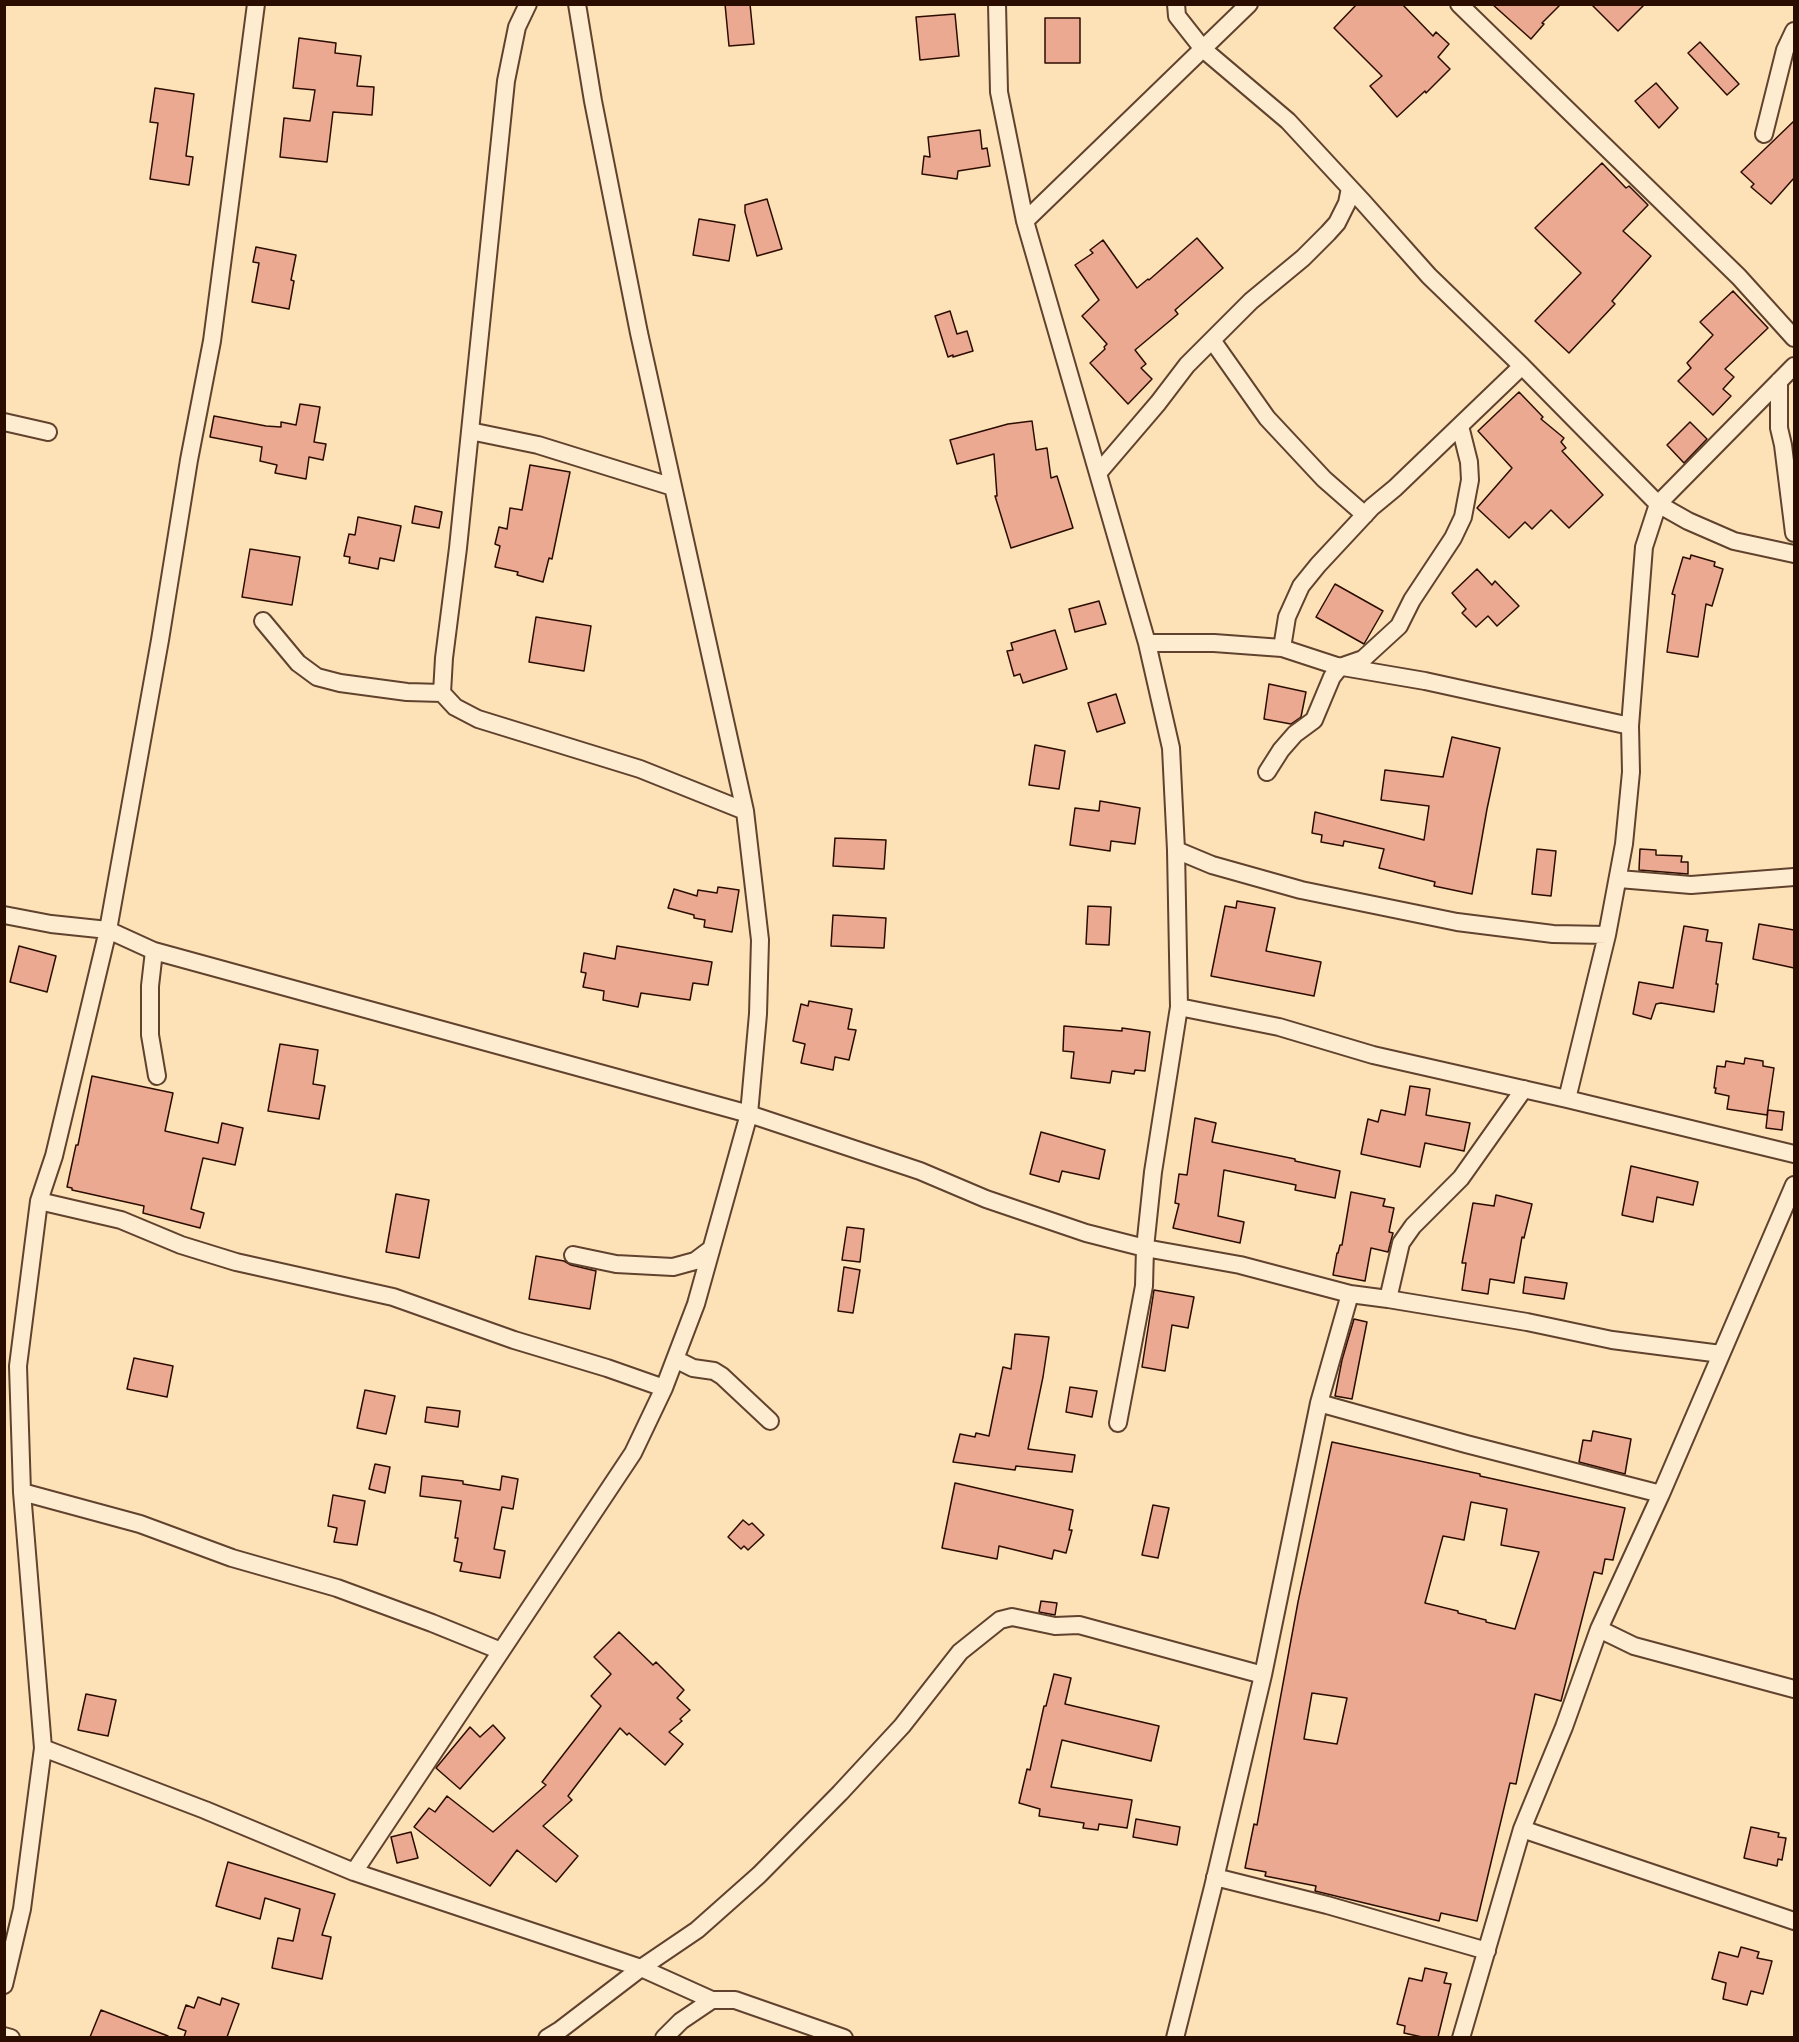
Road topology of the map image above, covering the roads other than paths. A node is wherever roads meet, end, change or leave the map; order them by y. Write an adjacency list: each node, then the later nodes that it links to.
1 (256, 4): 40 (street)
2 (528, 4): 20 (street)
3 (577, 4): 23 (street)
4 (998, 4): 12 (street)
5 (1176, 4): 9 (street)
6 (1249, 4): 9 (street)
7 (1460, 5): 13 (street)
8 (1794, 31): 10 (street)
9 (1203, 49): 11 (street); 12 (street)
10 (1764, 134)
11 (1350, 188): 14 (street); 15 (street)
12 (1025, 220): 22 (street)
13 (1794, 338)
14 (1212, 340): 22 (street); 25 (street)
15 (1522, 366): 18 (street); 24 (street)
16 (1794, 366): 17 (street)
17 (1779, 381): 24 (street); 26 (street)
18 (1460, 426): 25 (street); 31 (street)
19 (8, 427): 21 (street)
20 (470, 431): 23 (street); 32 (street)
21 (48, 432)
22 (1099, 472): 29 (street)
23 (673, 487): 35 (street)
24 (1658, 504): 27 (street); 33 (street)
25 (1365, 515): 30 (street)
26 (1794, 533)
27 (1794, 554)
28 (263, 621): 32 (street)
29 (1147, 643): 30 (street); 36 (street)
30 (1282, 648): 31 (street)
31 (1340, 667): 33 (street); 34 (street)
32 (442, 693): 35 (street)
33 (1630, 726): 38 (street)
34 (1267, 772)
35 (745, 811): 47 (street)
36 (1176, 850): 41 (street); 43 (street)
37 (1794, 877): 38 (street)
38 (1619, 879): 41 (street)
39 (4, 915): 40 (street)
40 (108, 930): 42 (street); 50 (street)
41 (1607, 936): 46 (street)
42 (154, 951): 44 (street); 47 (street)
43 (1179, 1007): 45 (street); 51 (street)
44 (157, 1076)
45 (1524, 1089): 46 (street); 55 (street)
46 (1567, 1098): 48 (street)
47 (749, 1114): 51 (street); 52 (street)
48 (1794, 1154)
49 (1794, 1185): 56 (street)
50 (39, 1200): 58 (street); 62 (street)
51 (1144, 1248): 54 (street); 61 (street)
52 (711, 1249): 53 (street); 57 (street)
53 (573, 1255)
54 (1350, 1294): 55 (street); 59 (street)
55 (1388, 1299): 56 (street)
56 (1721, 1354): 63 (street)
57 (675, 1359): 58 (street); 60 (street)
58 (664, 1388): 65 (street)
59 (1319, 1403): 63 (street); 66 (street)
60 (770, 1421)
61 (1118, 1423)
62 (22, 1492): 65 (street); 68 (street)
63 (1661, 1494): 64 (street)
64 (1599, 1629): 67 (street); 69 (street)
65 (501, 1651): 70 (street)
66 (1263, 1675): 71 (street); 74 (street)
67 (1794, 1689)
68 (43, 1748): 70 (street); 75 (street)
69 (1522, 1829): 72 (street); 73 (street)
70 (354, 1872): 74 (street)
71 (1215, 1877): 73 (street); 82 (street)
72 (1794, 1921)
73 (1487, 1951): 83 (street)
74 (641, 1968): 76 (street); 79 (street)
75 (4, 1985)
76 (712, 2000): 80 (street); 81 (street)
77 (4, 2036): 78 (street)
78 (11, 2037)
79 (547, 2037)
80 (664, 2037)
81 (844, 2037)
82 (1175, 2037)
83 (1461, 2037)

